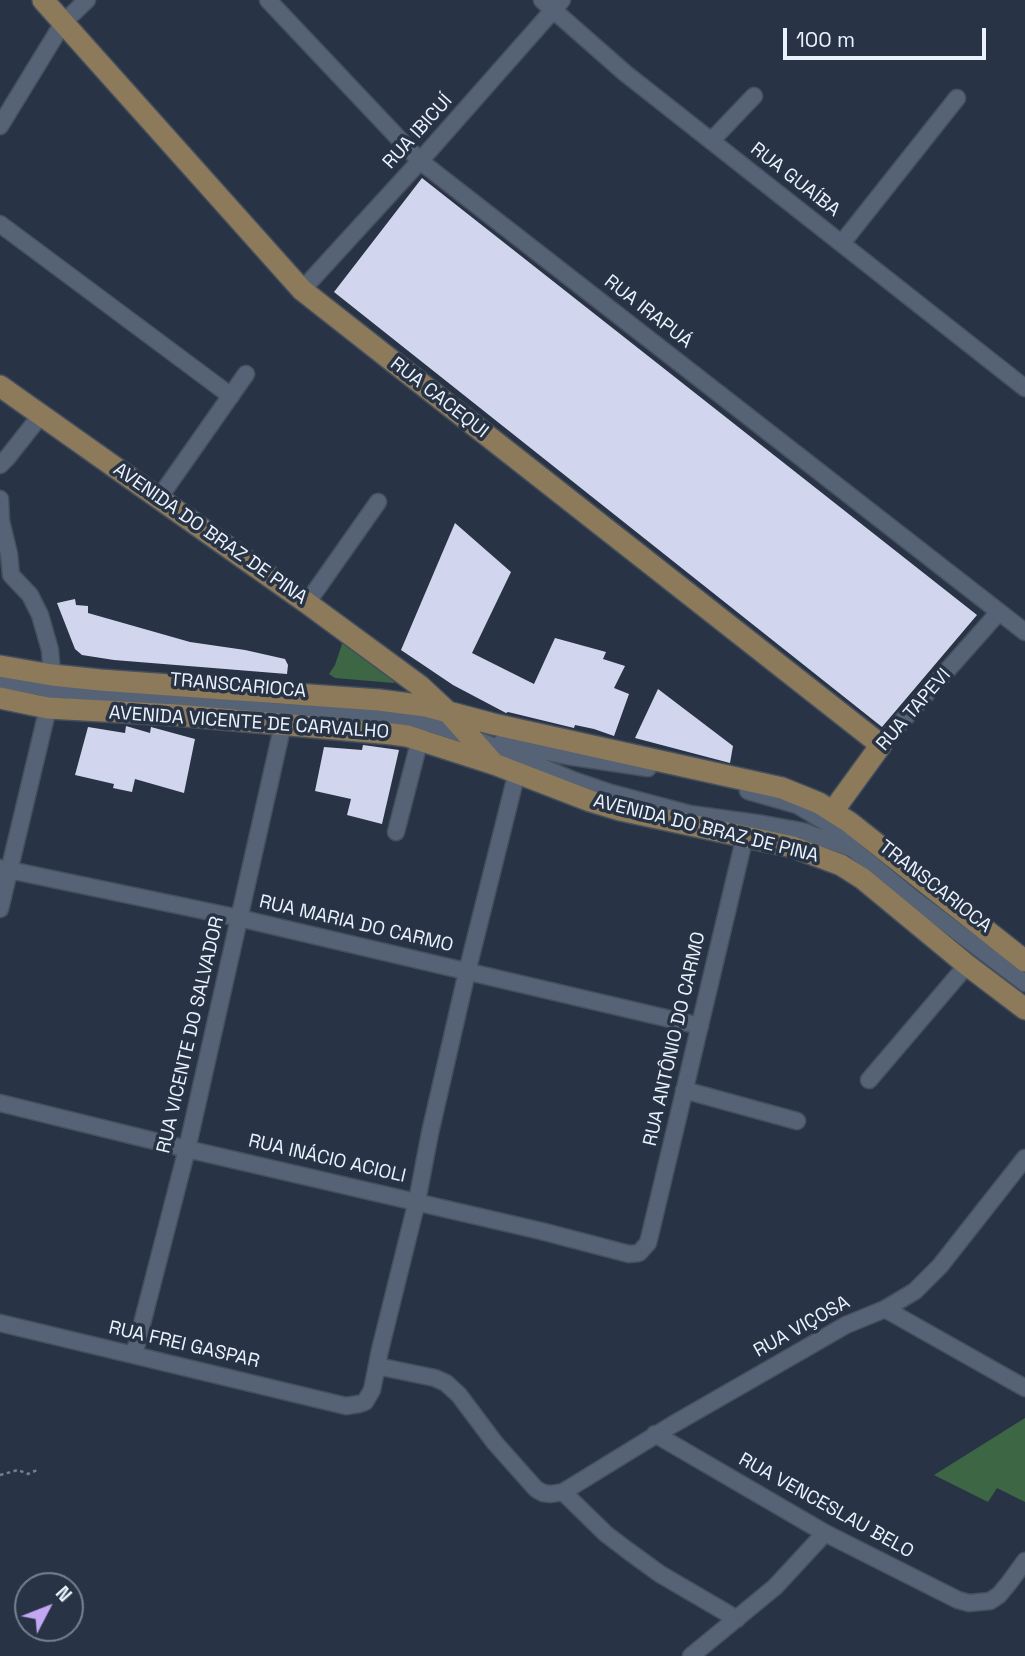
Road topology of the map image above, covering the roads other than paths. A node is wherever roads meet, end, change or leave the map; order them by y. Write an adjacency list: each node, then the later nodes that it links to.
1 (43, 0): 5 (main road, RUA CACEQUI)
2 (87, 0): 5 (street)
3 (268, 0): 10 (street, RUA IRAPUÁ)
4 (552, 3): 9 (street, RUA GUAÍBA); 10 (street, RUA IBICUÍ)
5 (63, 23): 8 (street); 13 (main road, RUA CACEQUI)
6 (754, 96): 9 (street)
7 (957, 98): 12 (street)
8 (0, 126)
9 (711, 141): 12 (street, RUA GUAÍBA)
10 (421, 161): 13 (street, RUA IBICUÍ); 25 (street, RUA IRAPUÁ)
11 (0, 224): 17 (street)
12 (842, 243): 16 (street, RUA GUAÍBA)
13 (302, 290): 35 (main road, RUA CACEQUI)
14 (246, 374): 17 (street)
15 (0, 386): 18 (main road, AVENIDA DO BRAZ DE PINA)
16 (1025, 388)
17 (231, 396): 20 (street)
18 (41, 415): 19 (street); 20 (main road, AVENIDA DO BRAZ DE PINA)
19 (0, 465)
20 (159, 498): 24 (main road, AVENIDA DO BRAZ DE PINA)
21 (0, 499): 23 (street)
22 (377, 502): 24 (street)
23 (6, 573): 29 (street)
24 (307, 603): 31 (main road, AVENIDA DO BRAZ DE PINA)
25 (999, 612): 26 (street, RUA IRAPUÁ); 35 (street, RUA TAPEVI)
26 (1025, 632)
27 (0, 666): 29 (main road, AVENIDA VICENTE DE CARVALHO)
28 (0, 680): 29 (street, TRANSCARIOCA)
29 (50, 691): 30 (main road, AVENIDA VICENTE DE CARVALHO); 31 (main road, AVENIDA VICENTE DE CARVALHO); 32 (main road, AVENIDA VICENTE DE CARVALHO); 33 (street, TRANSCARIOCA); 42 (street)
30 (0, 698)
31 (449, 713): 33 (main road, AVENIDA DO BRAZ DE PINA); 38 (main road, AVENIDA DO BRAZ DE PINA)
32 (283, 724): 34 (main road, AVENIDA VICENTE DE CARVALHO); 44 (street, RUA VICENTE DO SALVADOR)
33 (471, 737): 36 (main road, AVENIDA DO BRAZ DE PINA); 41 (street, TRANSCARIOCA); 41 (street, TRANSCARIOCA)
34 (420, 739): 36 (main road, AVENIDA VICENTE DE CARVALHO); 39 (street)
35 (881, 746): 38 (main road, RUA TAPEVI)
36 (494, 764): 37 (main road, AVENIDA DO BRAZ DE PINA)
37 (517, 772): 40 (main road, AVENIDA DO BRAZ DE PINA); 47 (street)
38 (833, 811): 45 (main road, AVENIDA DO BRAZ DE PINA)
39 (396, 832)
40 (745, 836): 46 (main road, AVENIDA DO BRAZ DE PINA); 50 (street, RUA ANTÔNIO DO CARMO)
41 (853, 849): 48 (street, TRANSCARIOCA)
42 (5, 870): 43 (street); 44 (street, RUA MARIA DO CARMO)
43 (0, 909)
44 (239, 918): 47 (street, RUA MARIA DO CARMO); 55 (street, RUA VICENTE DO SALVADOR)
45 (1025, 961)
46 (967, 965): 49 (main road, AVENIDA DO BRAZ DE PINA); 51 (street)
47 (467, 972): 50 (street, RUA MARIA DO CARMO); 57 (street)
48 (1025, 983)
49 (1025, 1009)
50 (701, 1026): 52 (street, RUA ANTÔNIO DO CARMO)
51 (869, 1080)
52 (684, 1090): 54 (street); 58 (street, RUA ANTÔNIO DO CARMO)
53 (0, 1103): 55 (street, RUA INÁCIO ACIOLI)
54 (797, 1121)
55 (187, 1149): 57 (street, RUA INÁCIO ACIOLI); 61 (street, RUA VICENTE DO SALVADOR)
56 (1025, 1157): 59 (street, RUA VIÇOSA)
57 (417, 1201): 58 (street, RUA INÁCIO ACIOLI); 62 (street)
58 (644, 1250)
59 (885, 1309): 63 (street); 64 (street, RUA VIÇOSA)
60 (0, 1323): 61 (street, RUA FREI GASPAR)
61 (134, 1355): 62 (street, RUA FREI GASPAR)
62 (377, 1366): 65 (street)
63 (1025, 1388)
64 (655, 1434): 65 (street, RUA VIÇOSA); 66 (street, RUA VENCESLAU BELO)
65 (563, 1492): 68 (street)
66 (825, 1533): 67 (street, RUA VENCESLAU BELO); 68 (street)
67 (1025, 1561)
68 (737, 1619): 69 (street)
69 (691, 1656)

